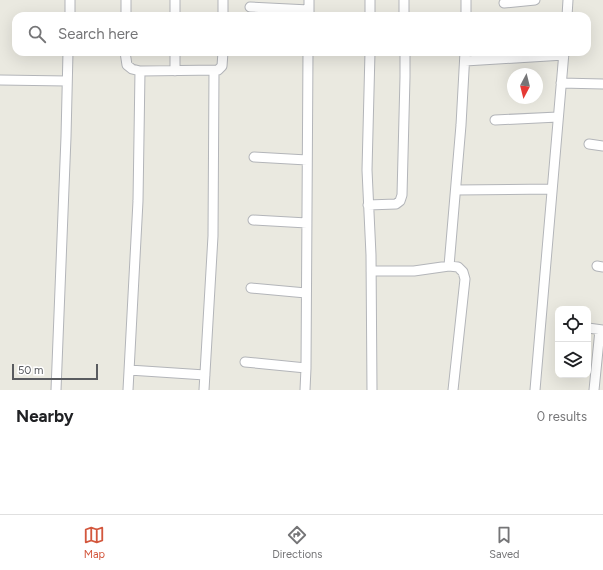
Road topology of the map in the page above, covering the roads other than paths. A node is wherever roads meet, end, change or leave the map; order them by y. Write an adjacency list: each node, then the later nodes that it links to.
1 (70, 0): 13 (street)
2 (126, 0): 14 (street)
3 (175, 0): 15 (street)
4 (223, 0): 16 (street)
5 (309, 0): 18 (street)
6 (370, 0): 19 (street)
7 (404, 0): 20 (street)
8 (466, 0): 21 (street)
9 (535, 0): 11 (street)
10 (568, 0): 22 (street)
11 (504, 3)
12 (250, 7): 17 (street)
13 (70, 12)
14 (126, 12)
15 (175, 12)
16 (223, 12)
17 (299, 12)
18 (309, 12)
19 (370, 12)
20 (404, 12)
21 (466, 12)
22 (567, 12)
23 (68, 56): 37 (street)
24 (126, 56): 33 (street)
25 (175, 56): 34 (street)
26 (223, 56): 35 (street)
27 (308, 56): 45 (street)
28 (370, 56): 48 (street)
29 (405, 56): 48 (street)
30 (498, 56): 32 (street)
31 (564, 56): 38 (street)
32 (465, 57): 47 (street)
33 (140, 71): 34 (street); 59 (street)
34 (175, 71): 35 (street)
35 (214, 71): 60 (street)
36 (0, 80): 37 (street)
37 (67, 81): 61 (street)
38 (561, 83): 39 (street); 40 (street)
39 (603, 84)
40 (558, 118): 41 (street); 46 (street)
41 (495, 120)
42 (590, 144): 43 (street)
43 (603, 146)
44 (254, 157): 45 (street)
45 (307, 160): 50 (street)
46 (552, 188): 47 (street); 67 (street)
47 (456, 190): 51 (street)
48 (368, 204): 52 (street)
49 (252, 220): 50 (street)
50 (306, 223): 54 (street)
51 (449, 266): 52 (street); 66 (street)
52 (371, 271): 65 (street)
53 (251, 288): 54 (street)
54 (306, 293): 58 (street)
55 (591, 328): 56 (street)
56 (602, 330): 68 (street)
57 (245, 362): 58 (street)
58 (306, 368): 64 (street)
59 (129, 370): 60 (street); 62 (street)
60 (205, 375): 63 (street)
61 (56, 390)
62 (128, 390)
63 (204, 390)
64 (305, 390)
65 (372, 390)
66 (453, 390)
67 (535, 390)
68 (594, 390)

